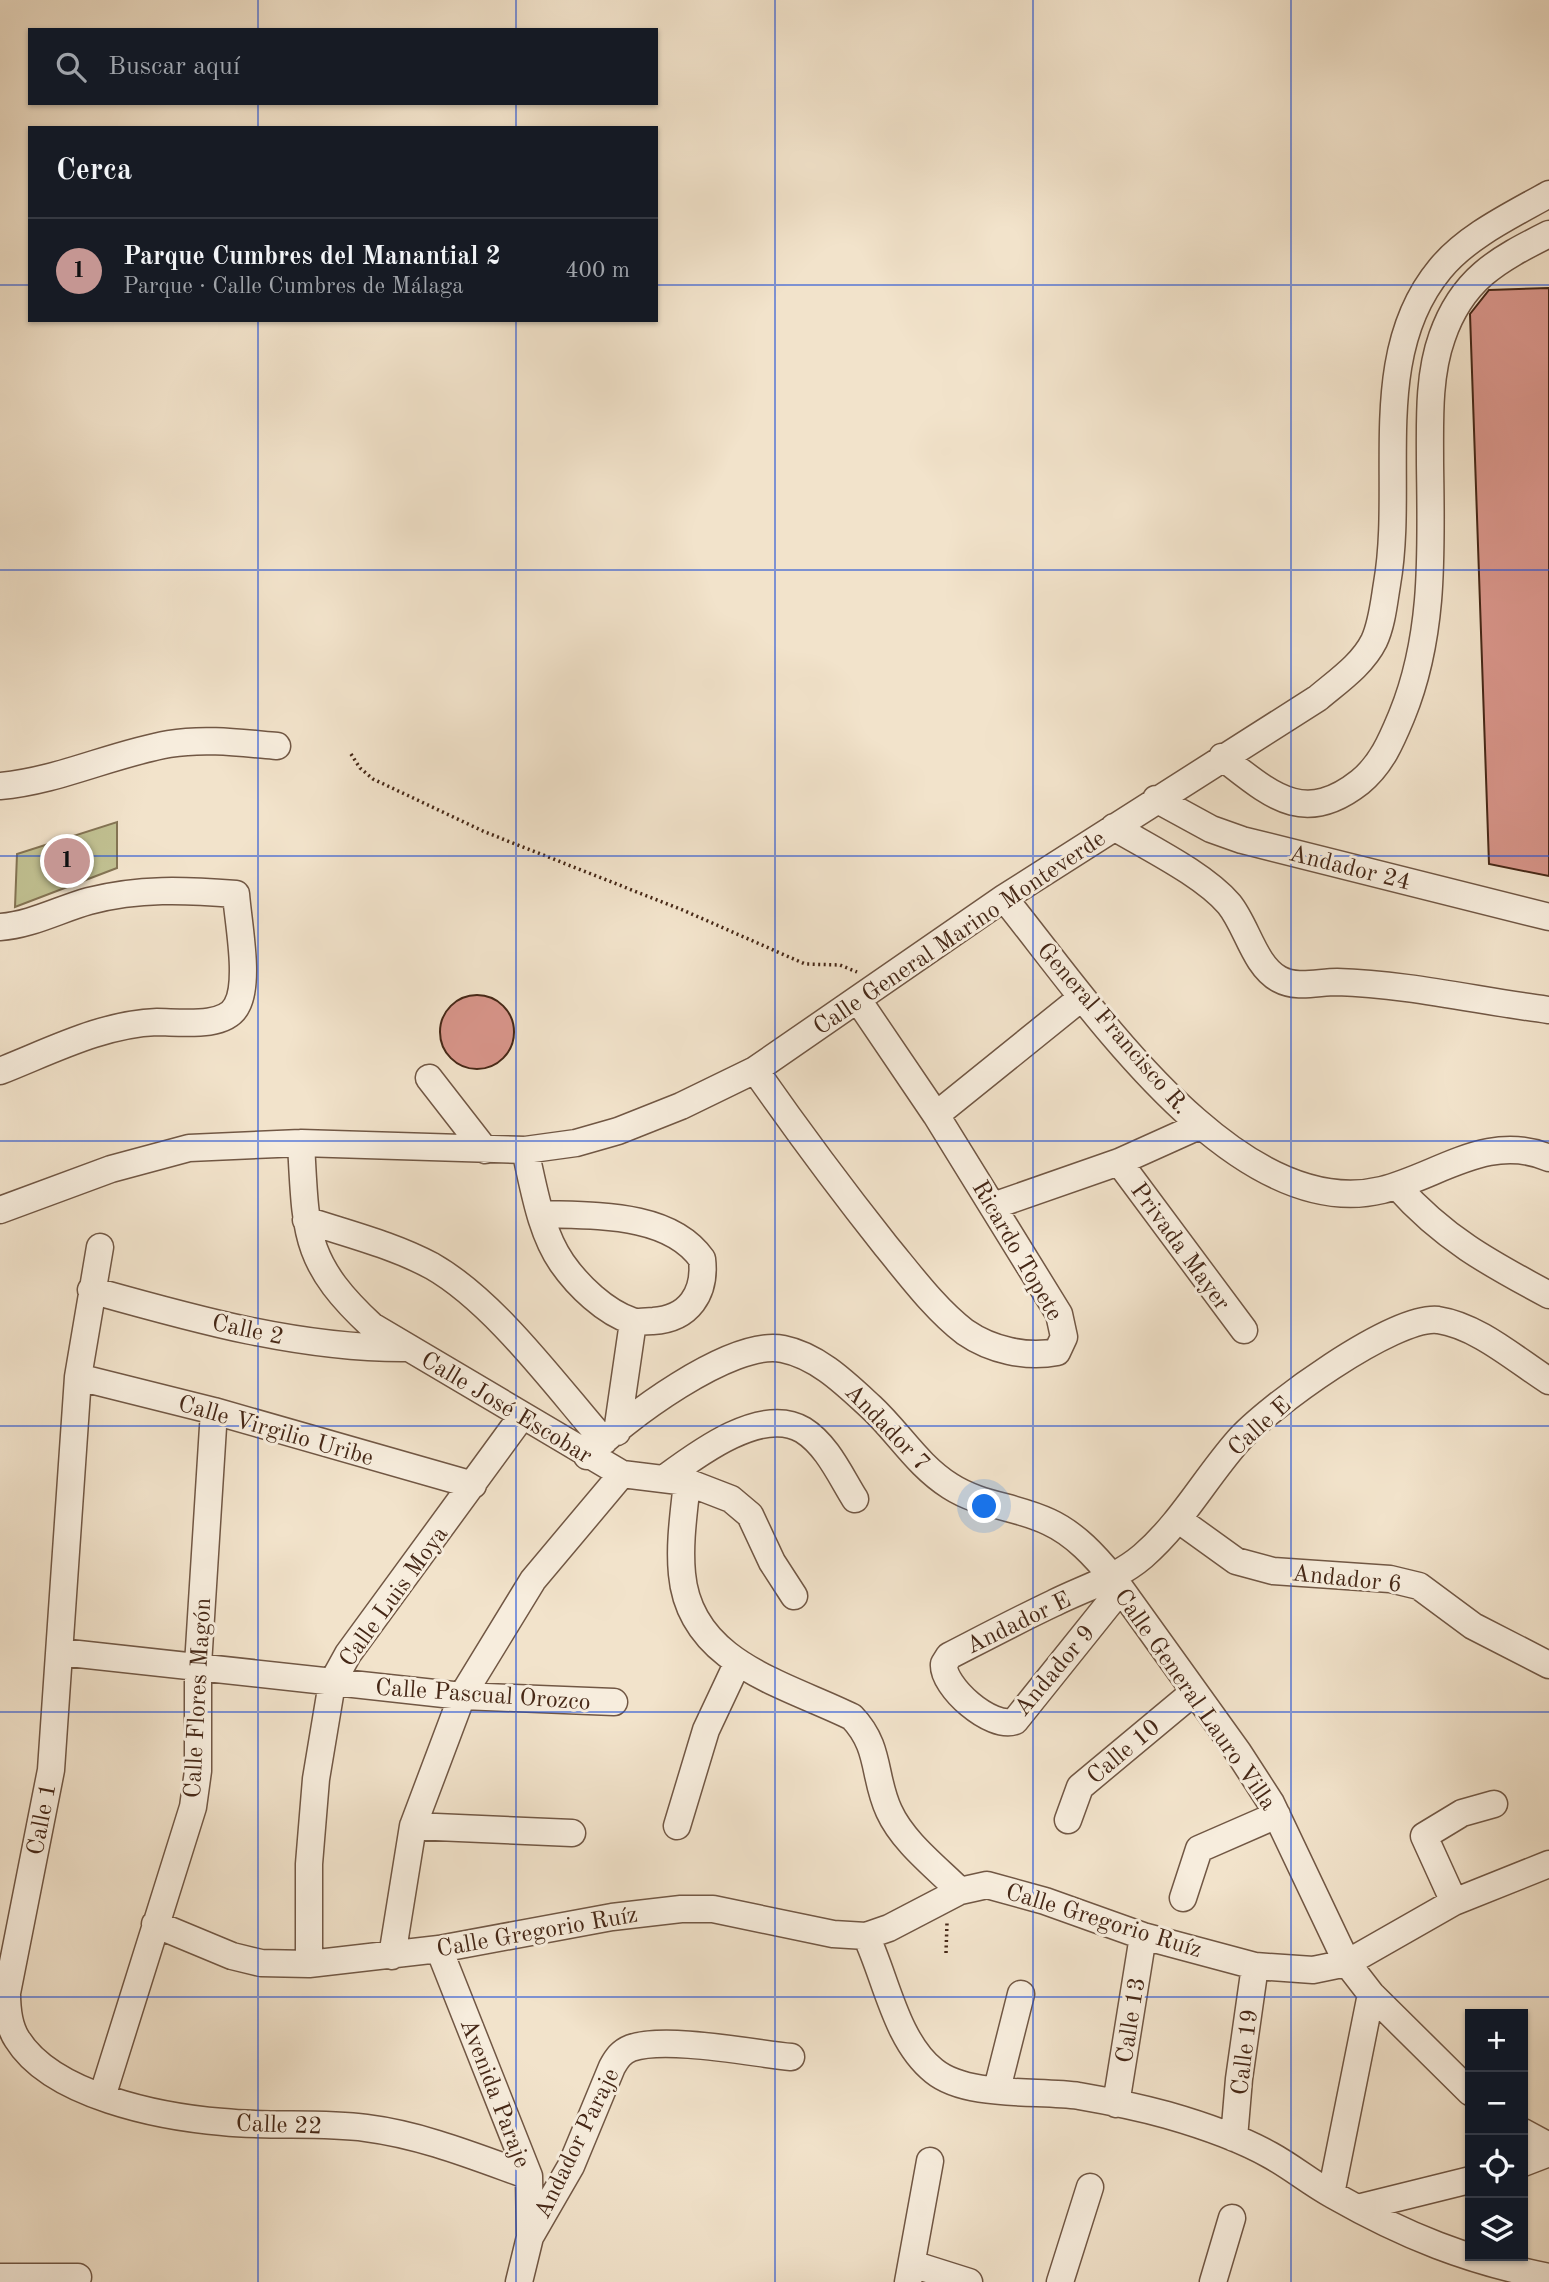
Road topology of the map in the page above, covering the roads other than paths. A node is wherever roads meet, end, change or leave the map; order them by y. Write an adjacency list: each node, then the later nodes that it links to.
1 (1545, 204): 4 (street, Calle General Marino Monteverde)
2 (1549, 234): 4 (street)
3 (277, 746): 5 (street)
4 (1222, 757): 6 (street, Calle General Marino Monteverde)
5 (0, 786)
6 (1156, 800): 7 (street, Calle General Marino Monteverde); 9 (street, Andador 24)
7 (1114, 827): 8 (street, Calle General Marino Monteverde); 13 (street)
8 (1004, 898): 11 (street, Calle General Marino Monteverde); 12 (street, General Francisco R.)
9 (1549, 917)
10 (0, 927): 15 (street)
11 (865, 995): 14 (street, Calle General Marino Monteverde); 17 (street, Ricardo Topete)
12 (1081, 998): 17 (street); 18 (street, General Francisco R.)
13 (1549, 1010)
14 (755, 1070): 21 (street, Calle General Marino Monteverde); 25 (street, Ricardo Topete)
15 (0, 1071)
16 (429, 1078): 20 (street)
17 (936, 1115): 25 (street, Ricardo Topete)
18 (1199, 1126): 23 (street); 24 (street, General Francisco R.)
19 (301, 1143): 20 (street, Calle General Marino Monteverde); 26 (street, Calle General Marino Monteverde); 28 (street, Calle José Escobar)
20 (485, 1150): 21 (street, Calle General Marino Monteverde)
21 (525, 1150): 27 (street)
22 (1549, 1158): 24 (street, General Francisco R.)
23 (1119, 1162): 25 (street); 33 (street, Privada Mayer)
24 (1397, 1186): 31 (street)
25 (993, 1206)
26 (1, 1208)
27 (541, 1214): 32 (street); 32 (street)
28 (306, 1220): 34 (street, Calle José Escobar); 39 (street)
29 (100, 1247): 30 (street, Calle 1)
30 (92, 1290): 34 (street, Calle 2); 35 (street, Calle 1)
31 (1549, 1295)
32 (633, 1322): 39 (street)
33 (1244, 1330)
34 (407, 1348): 38 (street, Calle José Escobar)
35 (78, 1377): 37 (street, Calle Virgilio Uribe); 47 (street, Calle 1)
36 (1549, 1381): 44 (street, Calle E)
37 (214, 1410): 42 (street, Calle Virgilio Uribe); 49 (street, Calle Flores Magón)
38 (523, 1416): 39 (street, Calle José Escobar); 42 (street, Calle Luis Moya)
39 (603, 1443): 40 (street, Calle José Escobar); 45 (street, Andador 7)
40 (622, 1474): 41 (street, Calle José Escobar); 53 (street)
41 (676, 1480): 43 (street); 46 (street, Calle José Escobar); 48 (street)
42 (473, 1485): 51 (street, Calle Luis Moya)
43 (855, 1499)
44 (1179, 1520): 45 (street, Calle E); 50 (street, Andador 6)
45 (1116, 1584): 52 (street, Calle General Lauro Villa); 55 (street, Andador 9); 55 (street, Andador E)
46 (794, 1596)
47 (60, 1652): 49 (street, Calle Pascual Orozco); 77 (street, Calle 1)
48 (737, 1664): 60 (street); 63 (street)
49 (198, 1665): 51 (street, Calle Pascual Orozco); 66 (street, Calle Flores Magón)
50 (1549, 1665)
51 (332, 1683): 53 (street, Calle Pascual Orozco); 71 (street, Calle Luis Moya)
52 (1194, 1692): 57 (street, Calle General Lauro Villa); 58 (street, Calle 10)
53 (462, 1696): 54 (street, Calle Pascual Orozco); 59 (street)
54 (614, 1702)
55 (978, 1711)
56 (1494, 1804): 65 (street)
57 (1277, 1815): 64 (street); 72 (street, Calle General Lauro Villa)
58 (1068, 1820)
59 (413, 1826): 61 (street); 70 (street)
60 (677, 1826)
61 (572, 1833)
62 (1549, 1864): 65 (street, Calle Gregorio Ruíz)
63 (960, 1891): 67 (street, Calle Gregorio Ruíz); 68 (street, Calle Gregorio Ruíz)
64 (1183, 1898)
65 (1454, 1902): 72 (street, Calle Gregorio Ruíz)
66 (155, 1924): 71 (street, Calle Gregorio Ruíz); 80 (street, Calle Flores Magón)
67 (866, 1936): 69 (street, Calle Gregorio Ruíz); 79 (street)
68 (1143, 1936): 73 (street, Calle Gregorio Ruíz); 81 (street, Calle 13)
69 (439, 1949): 70 (street, Calle Gregorio Ruíz); 88 (street, Avenida Paraje)
70 (391, 1956): 71 (street, Calle Gregorio Ruíz)
71 (309, 1964)
72 (1348, 1964): 73 (street, Calle Gregorio Ruíz); 75 (street, Calle General Lauro Villa)
73 (1255, 1966): 83 (street, Calle 19)
74 (1021, 1994): 79 (street)
75 (1371, 1994): 78 (street, Calle General Lauro Villa); 91 (street)
76 (791, 2057): 94 (street, Andador Paraje)
77 (35, 2060): 80 (street, Calle 22)
78 (1465, 2087)
79 (997, 2089): 81 (street)
80 (103, 2097): 88 (street, Calle 22)
81 (1116, 2104): 83 (street)
82 (1528, 2135): 84 (street)
83 (1234, 2138): 91 (street)
84 (1549, 2146)
85 (1549, 2153): 87 (street)
86 (930, 2161): 95 (street)
87 (1528, 2161)
88 (529, 2176): 94 (street, Avenida Paraje)
89 (1465, 2181): 92 (street)
90 (1090, 2187): 101 (street)
91 (1331, 2194): 92 (street)
92 (1357, 2208): 98 (street)
93 (1232, 2218): 102 (street)
94 (530, 2237): 99 (street, Avenida Paraje)
95 (910, 2273): 100 (street)
96 (0, 2277): 97 (street)
97 (78, 2277)
98 (1549, 2277)
99 (519, 2282)
100 (969, 2282)
101 (1060, 2282)
102 (1213, 2282)

